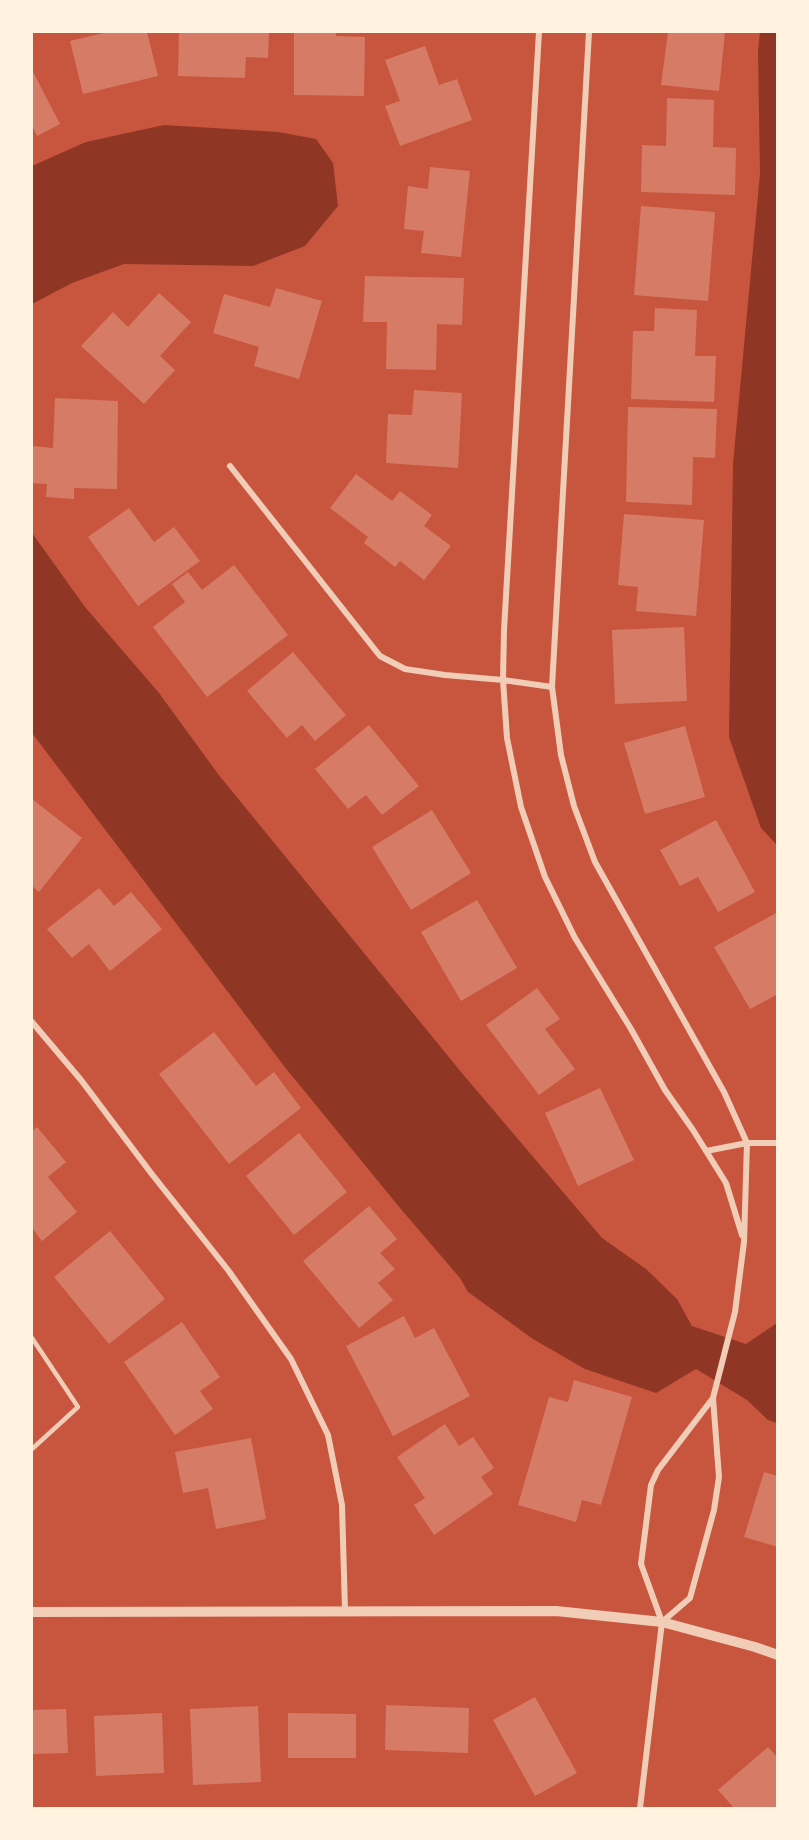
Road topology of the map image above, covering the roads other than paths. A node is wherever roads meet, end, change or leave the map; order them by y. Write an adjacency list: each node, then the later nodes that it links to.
1 (539, 32): 4 (street)
2 (589, 32): 5 (street)
3 (230, 466): 4 (street)
4 (504, 680): 5 (street); 9 (street)
5 (552, 687): 7 (street)
6 (32, 1022): 14 (street)
7 (747, 1143): 8 (street); 9 (street); 10 (street)
8 (777, 1143)
9 (706, 1151): 10 (street)
10 (744, 1242): 12 (street)
11 (32, 1338): 13 (lane)
12 (713, 1398): 16 (street); 16 (street)
13 (32, 1449)
14 (345, 1610): 15 (street); 16 (street)
15 (32, 1612)
16 (662, 1622): 17 (street); 18 (street)
17 (777, 1655)
18 (640, 1809)

